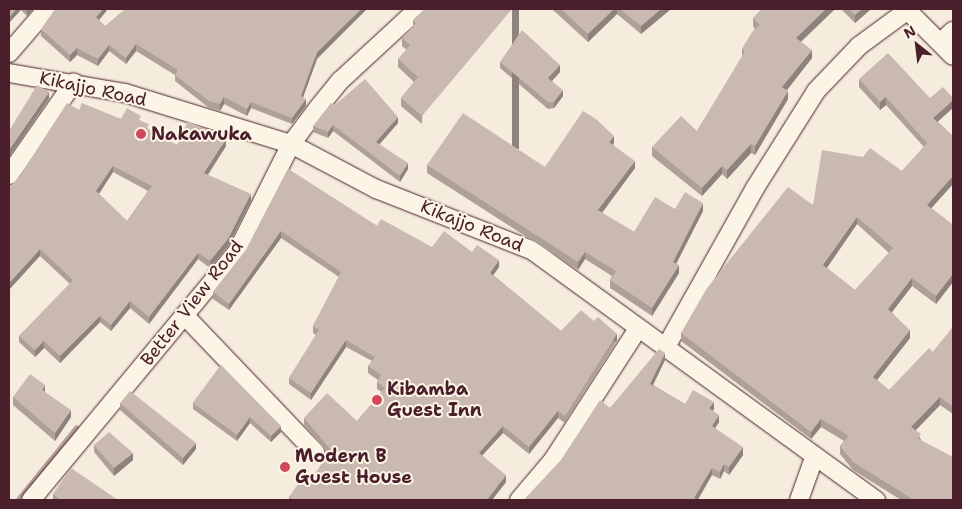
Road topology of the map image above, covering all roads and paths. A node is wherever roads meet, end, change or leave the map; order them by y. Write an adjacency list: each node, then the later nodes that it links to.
1 (47, 9): 5 (street)
2 (418, 9): 9 (street, Better View Road)
3 (907, 10): 4 (street); 13 (street)
4 (947, 36): 6 (street)
5 (9, 53)
6 (953, 56)
7 (9, 73): 8 (street, Kikajjo Road)
8 (74, 82): 9 (street, Kikajjo Road); 10 (street)
9 (291, 144): 11 (street, Better View Road); 12 (street, Kikajjo Road)
10 (9, 175)
11 (186, 316): 14 (street); 16 (street, Better View Road)
12 (637, 330): 13 (street, Kikajjo Road); 17 (street)
13 (667, 345): 15 (street, Kikajjo Road)
14 (315, 452)
15 (814, 458): 18 (street); 19 (street, Kikajjo Road)
16 (31, 500)
17 (519, 500)
18 (799, 500)
19 (876, 500)

